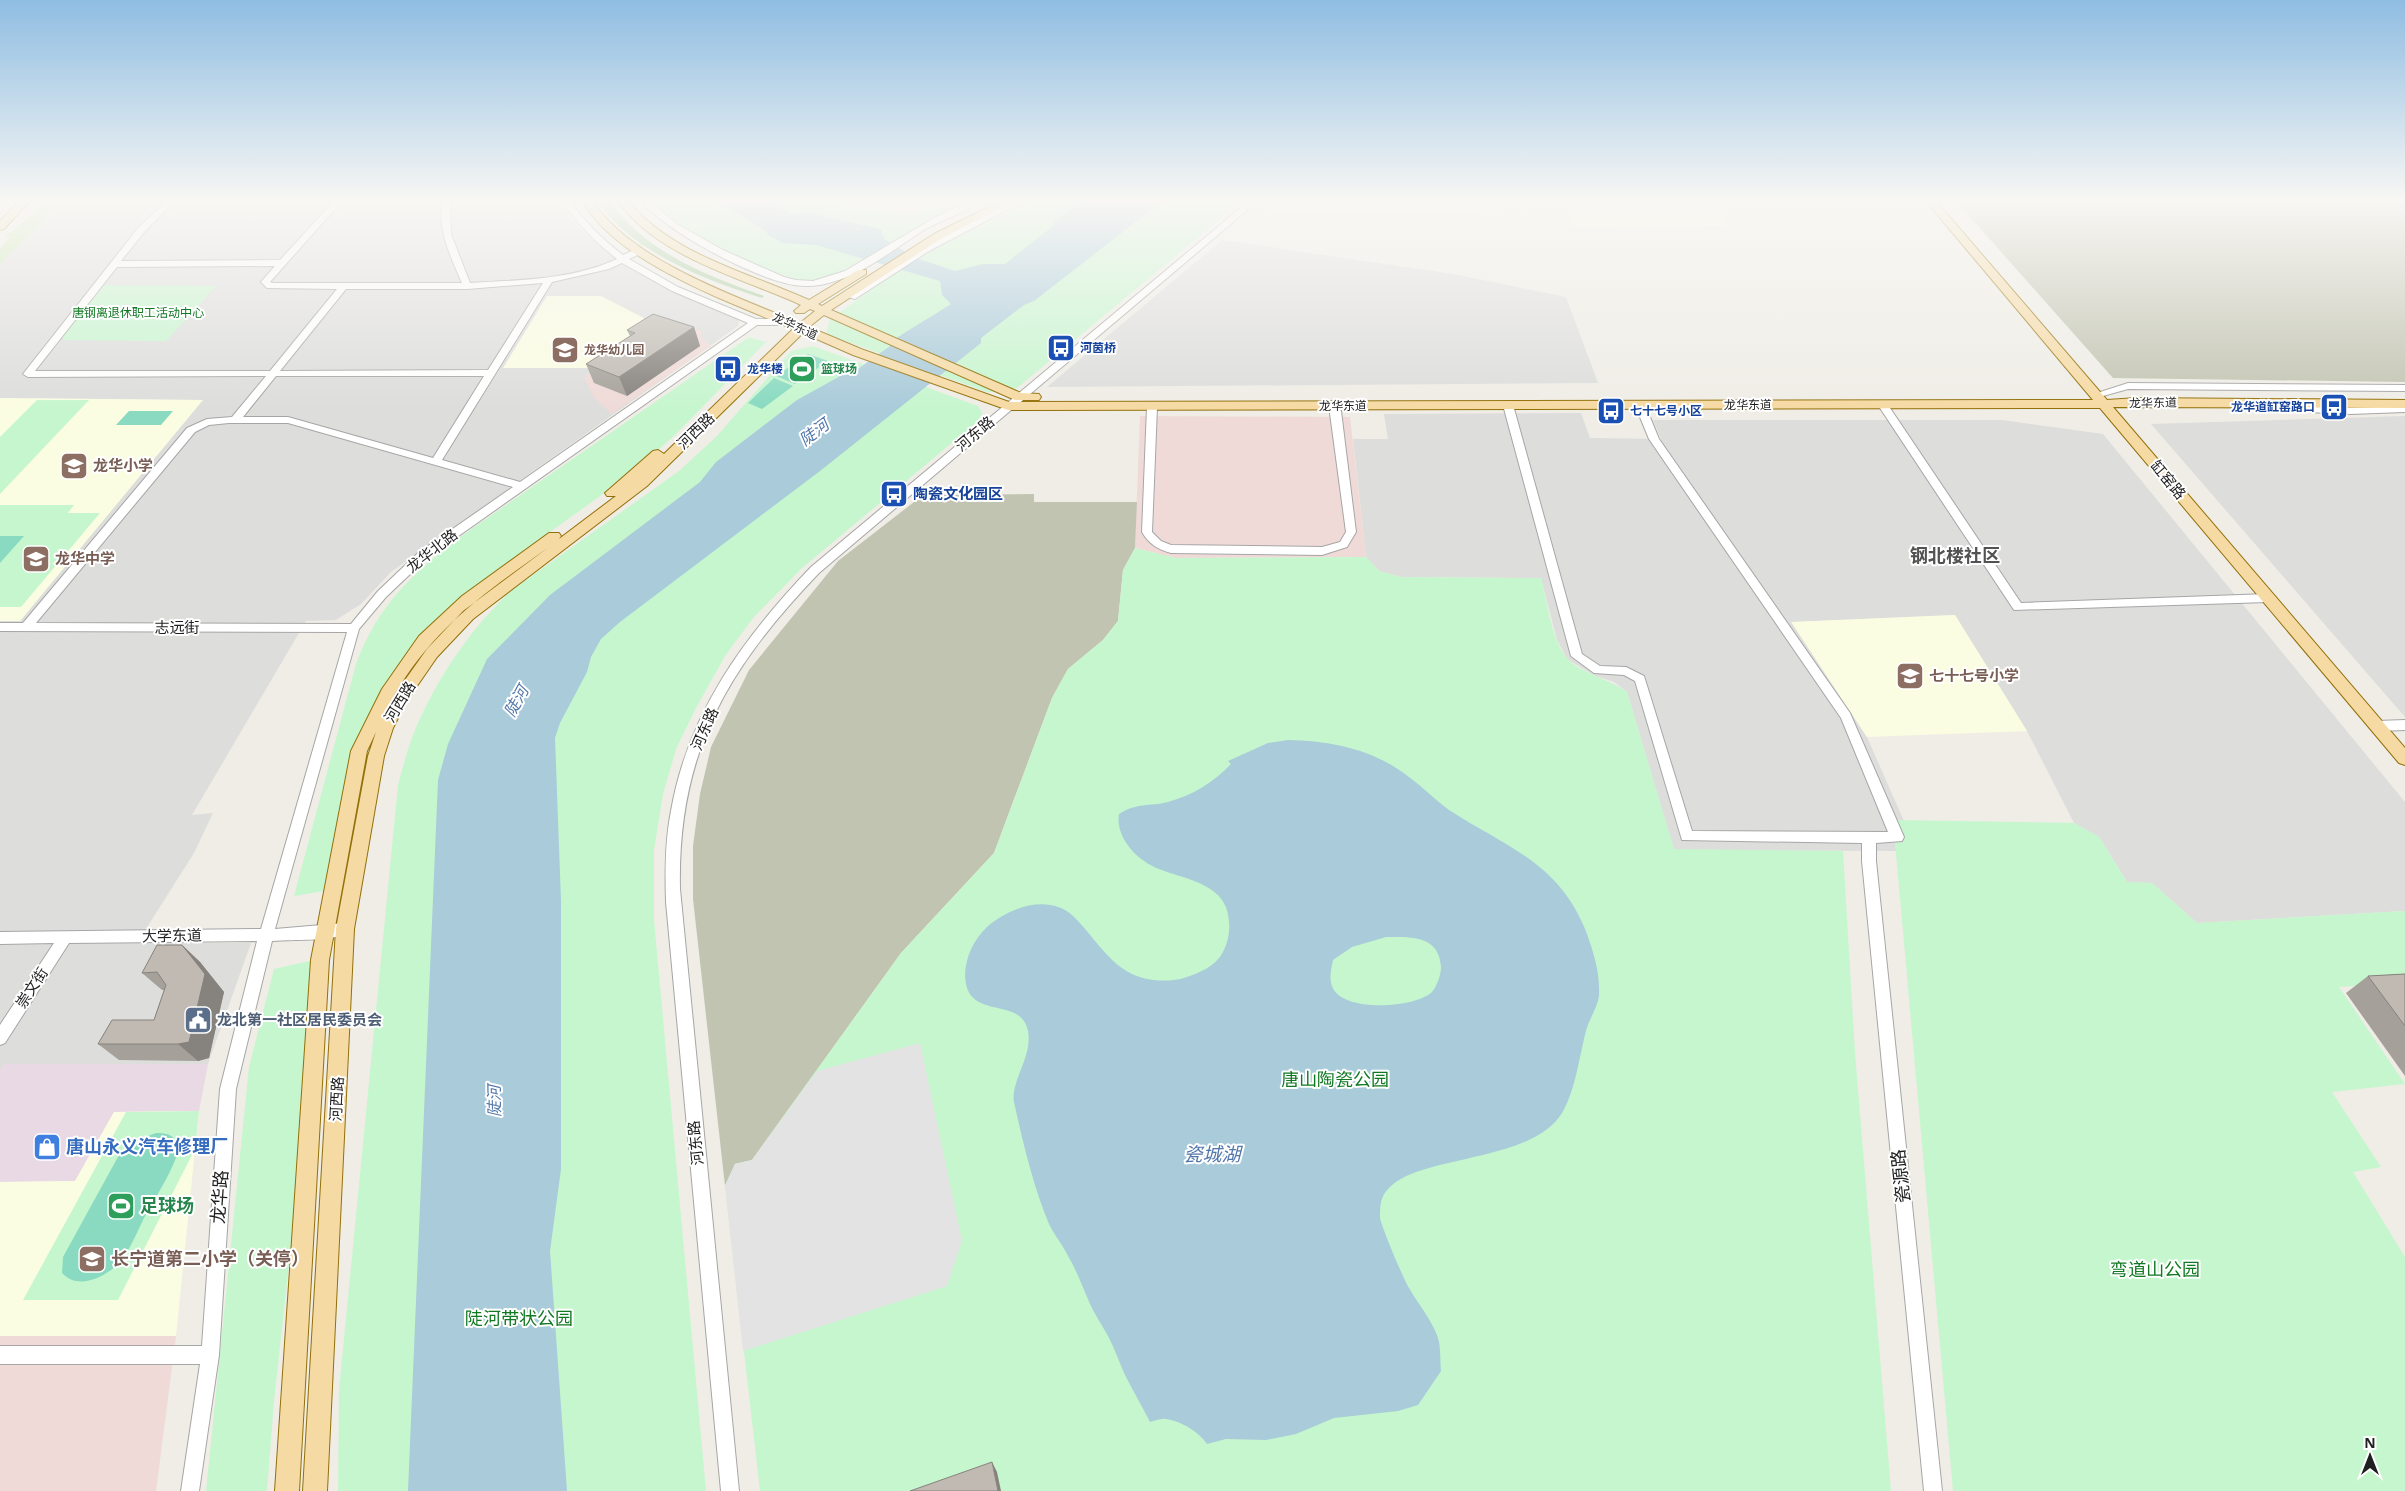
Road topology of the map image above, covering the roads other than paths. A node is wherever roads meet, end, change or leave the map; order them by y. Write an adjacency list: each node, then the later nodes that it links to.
1 (112, 270): 23 (street)
2 (276, 270): 16 (street)
3 (460, 270): 17 (street)
4 (595, 270): 15 (street)
5 (640, 270): 21 (street)
6 (672, 270): 22 (main road, 龙华东道)
7 (726, 270): 19 (main road, 龙华东道)
8 (760, 270): 9 (street)
9 (855, 270)
10 (866, 270): 19 (main road, 河西路)
11 (889, 270): 14 (main road, 河西路)
12 (1172, 270): 25 (street, 河东路)
13 (1989, 270): 26 (main road, 缸窑路)
14 (884, 273): 18 (street); 20 (main road, 河西路)
15 (549, 280): 17 (street); 24 (street)
16 (344, 286): 17 (street); 23 (street)
17 (467, 286)
18 (852, 297)
19 (807, 305): 20 (main road, 龙华东道); 22 (main road, 河西路)
20 (821, 312): 22 (main road, 河西路); 25 (main road, 龙华东道)
21 (755, 322): 22 (street); 36 (street, 龙华北路)
22 (794, 325): 31 (main road, 龙华东道); 45 (main road, 河西路); 46 (main road, 河西路)
23 (273, 373): 24 (street); 34 (street)
24 (491, 373): 35 (street)
25 (1019, 397): 26 (main road, 龙华东道); 31 (street, 河东路)
26 (2100, 400): 27 (main road, 龙华东道); 30 (main road, 龙华东道); 37 (main road, 缸窑路)
27 (2404, 400)
28 (1508, 405): 29 (main road, 龙华东道); 32 (main road, 龙华东道); 44 (street)
29 (1640, 405): 30 (main road, 龙华东道); 44 (street)
30 (1883, 405): 37 (street)
31 (1008, 406): 33 (main road, 龙华东道); 56 (street, 河东路)
32 (1334, 406): 33 (main road, 龙华东道); 33 (street)
33 (1152, 407)
34 (235, 420): 35 (street); 39 (street)
35 (436, 461): 36 (street)
36 (521, 486): 40 (street, 龙华北路)
37 (2268, 598): 42 (main road, 缸窑路)
38 (0, 627): 39 (street, 志远街)
39 (26, 627): 40 (street, 志远街)
40 (354, 628): 47 (street, 龙华北路)
41 (2405, 725): 42 (street)
42 (2377, 726): 43 (main road, 缸窑路)
43 (2405, 759)
44 (1869, 838): 57 (street, 瓷源路)
45 (345, 929): 46 (street, 大学东道); 55 (main road, 河西路)
46 (325, 932): 47 (street, 大学东道); 54 (main road, 河西路)
47 (266, 935): 49 (street, 大学东道); 52 (street, 龙华路)
48 (0, 938): 49 (street, 大学东道)
49 (65, 938): 50 (street, 崇文街)
50 (0, 1038)
51 (0, 1355): 52 (street)
52 (210, 1355): 53 (street, 龙华路)
53 (190, 1491)
54 (287, 1491)
55 (315, 1491)
56 (730, 1491)
57 (1933, 1491)

